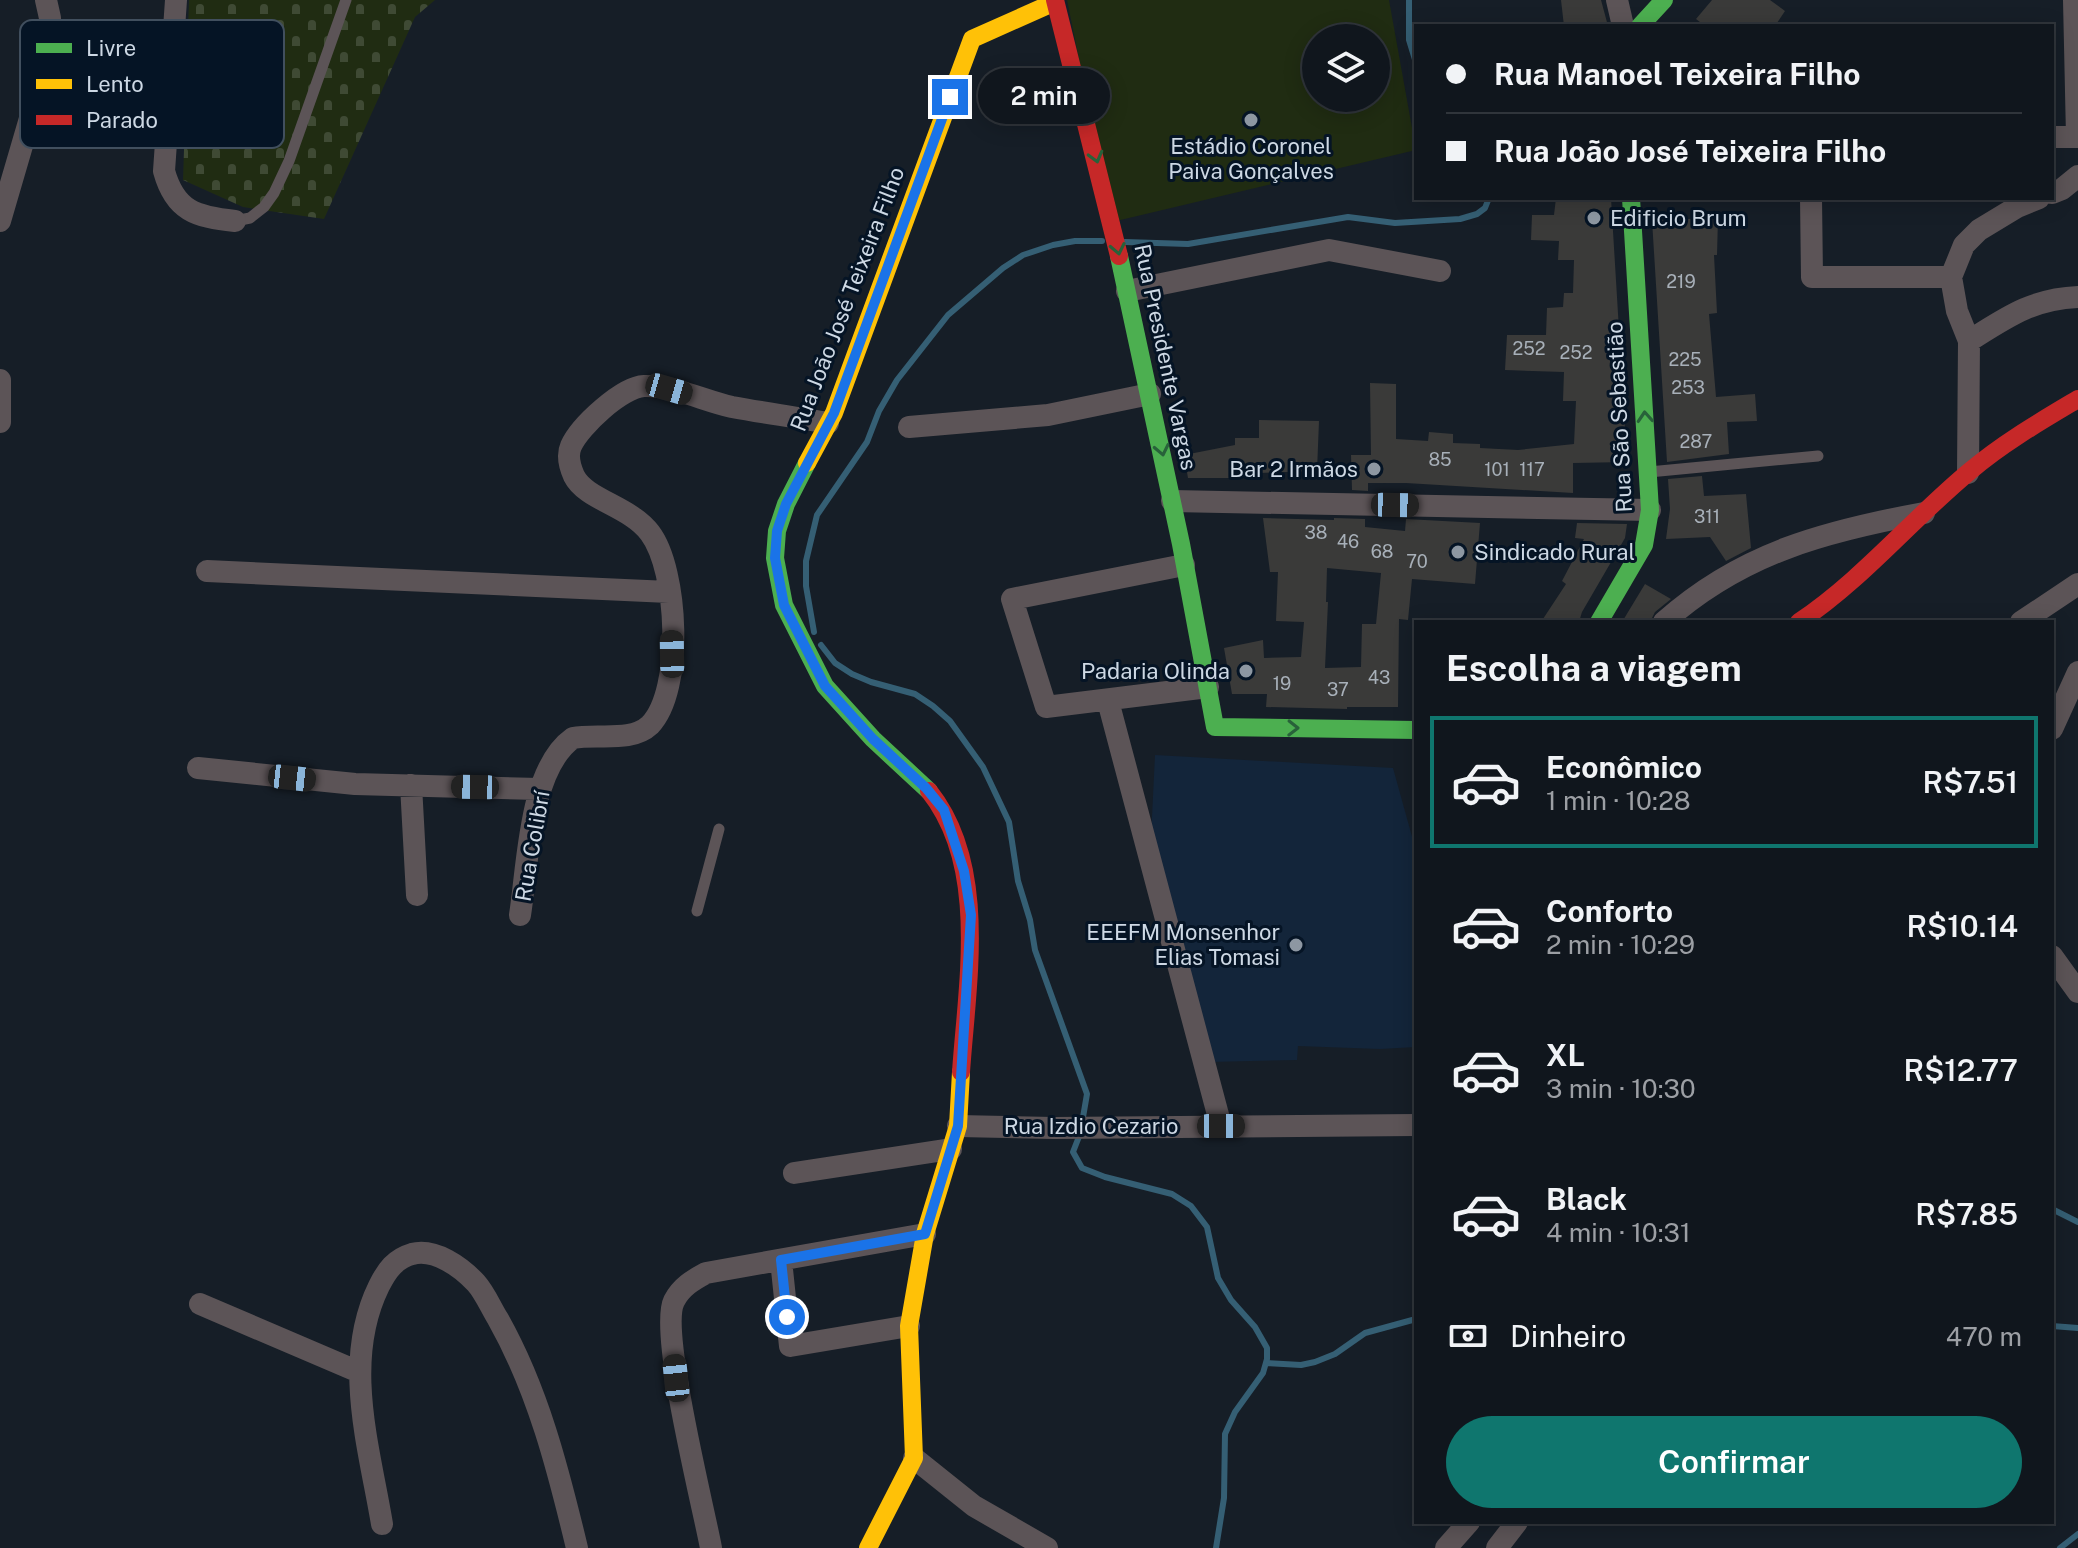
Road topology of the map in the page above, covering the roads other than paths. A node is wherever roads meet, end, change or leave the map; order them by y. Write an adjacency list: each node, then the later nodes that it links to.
1 (46, 0): 7 (street)
2 (346, 0): 20 (lane)
3 (1617, 0): 8 (street)
4 (1664, 0): 9 (main road)
5 (2074, 0): 11 (street)
6 (1055, 1): 23 (main road, Rua Presidente Vargas, one-way to 23); 30 (main road, Rua João José Teixeira Filho)
7 (50, 20)
8 (1623, 24)
9 (1642, 24)
10 (2054, 137): 11 (street)
11 (2078, 138)
12 (21, 148): 19 (street)
13 (165, 148): 20 (street)
14 (2078, 176): 15 (street)
15 (2054, 192)
16 (1631, 200): 33 (main road, Rua São Sebastião, one-way to 16)
17 (1811, 200): 22 (street)
18 (2034, 200): 22 (street)
19 (0, 221)
20 (235, 221)
21 (1440, 271): 23 (street)
22 (1951, 277): 25 (street)
23 (1127, 291): 27 (main road, Rua Presidente Vargas)
24 (2078, 297): 25 (street)
25 (1969, 341): 34 (street)
26 (0, 380): 29 (street)
27 (1150, 394): 31 (street); 35 (main road, Rua Presidente Vargas, one-way to 35)
28 (2078, 399): 34 (main road)
29 (0, 422)
30 (828, 423): 41 (street); 61 (main road, Rua João José Teixeira Filho)
31 (909, 427)
32 (1818, 456): 33 (lane)
33 (1649, 472): 36 (main road, Rua São Sebastião)
34 (1968, 473): 37 (main road)
35 (1172, 501): 36 (street); 38 (main road, Rua Presidente Vargas)
36 (1650, 510): 42 (main road, Rua São Sebastião)
37 (1925, 512): 43 (street); 44 (main road)
38 (1184, 565): 47 (main road, Rua Presidente Vargas); 48 (street)
39 (207, 571): 41 (street)
40 (2078, 584): 45 (street)
41 (669, 592): 53 (street, Rua Colibrí)
42 (1600, 620)
43 (1666, 620)
44 (1802, 620)
45 (2024, 620)
46 (2078, 672): 49 (street)
47 (1208, 687): 48 (street); 50 (main road, Rua Presidente Vargas, one-way to 50)
48 (1108, 701): 62 (street)
49 (2054, 725)
50 (1414, 730)
51 (198, 768): 52 (street)
52 (411, 785): 53 (street); 55 (street)
53 (539, 789): 57 (street, Rua Colibrí)
54 (719, 829): 56 (lane)
55 (417, 895)
56 (697, 911)
57 (520, 915)
58 (2054, 959): 59 (street)
59 (2078, 992)
60 (1414, 1125): 62 (street, Rua Izdio Cezario)
61 (958, 1126): 62 (street, Rua Izdio Cezario); 63 (main road, Rua João José Teixeira Filho)
62 (1221, 1126)
63 (951, 1149): 64 (street); 65 (main road, Rua João José Teixeira Filho)
64 (794, 1173)
65 (925, 1234): 66 (street); 68 (main road, Rua João José Teixeira Filho)
66 (781, 1260): 68 (street); 75 (street)
67 (200, 1304): 69 (street)
68 (909, 1326): 70 (main road, Rua João José Teixeira Filho)
69 (359, 1372): 71 (street); 74 (street)
70 (914, 1458): 76 (main road, Rua João José Teixeira Filho); 77 (street)
71 (382, 1524)
72 (1467, 1524): 78 (street)
73 (1515, 1524): 79 (street)
74 (577, 1548)
75 (711, 1548)
76 (868, 1548)
77 (1047, 1548)
78 (1446, 1548)
79 (1497, 1548)

